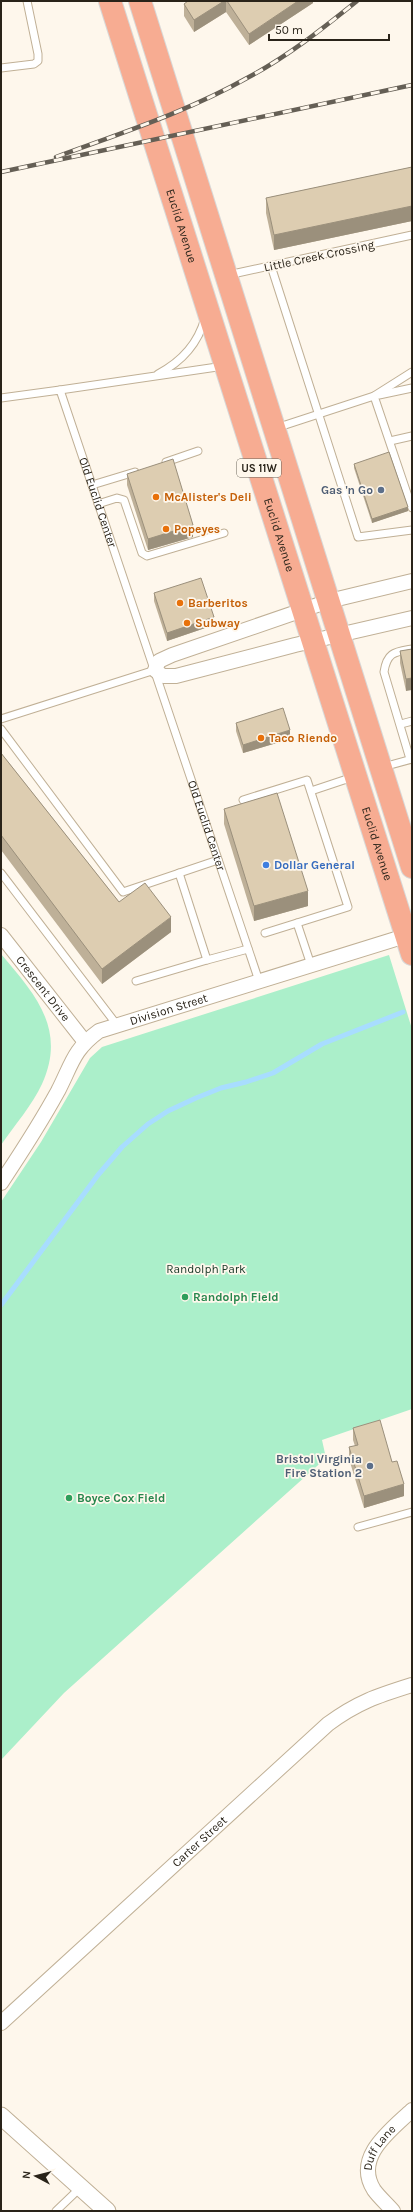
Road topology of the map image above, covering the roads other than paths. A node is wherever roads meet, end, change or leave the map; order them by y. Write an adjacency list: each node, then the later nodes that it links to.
1 (27, 1): 4 (lane)
2 (110, 1): 8 (main road, Euclid Avenue / US 11W)
3 (140, 1): 7 (main road, US 11W)
4 (1, 68)
5 (412, 235): 6 (lane, Little Creek Crossing)
6 (271, 266): 7 (lane, Little Creek Crossing); 16 (lane)
7 (226, 275): 17 (main road, US 11W)
8 (207, 306): 9 (main road, Euclid Avenue / US 11W); 11 (lane)
9 (226, 365): 11 (lane); 31 (main road, Euclid Avenue / US 11W)
10 (412, 372): 14 (lane)
11 (152, 377): 13 (lane)
12 (412, 388): 14 (lane)
13 (60, 390): 15 (lane); 23 (lane, Old Euclid Center)
14 (374, 396): 16 (lane); 19 (lane)
15 (1, 398)
16 (318, 413): 17 (lane); 27 (lane)
17 (274, 428): 30 (main road, US 11W)
18 (412, 436): 19 (lane)
19 (390, 441): 24 (lane)
20 (198, 451): 21 (lane)
21 (160, 464)
22 (145, 468): 23 (lane)
23 (92, 485): 25 (lane, Old Euclid Center)
24 (409, 488): 26 (lane)
25 (98, 504): 28 (lane); 36 (lane, Old Euclid Center)
26 (412, 508)
27 (412, 530)
28 (224, 533)
29 (412, 581): 30 (street)
30 (329, 601): 31 (street); 33 (main road, US 11W)
31 (304, 610): 34 (main road, Euclid Avenue / US 11W); 36 (street)
32 (412, 618): 33 (street)
33 (339, 635): 34 (street); 42 (main road, US 11W)
34 (314, 640): 36 (street); 43 (main road, Euclid Avenue / US 11W)
35 (412, 649): 39 (lane)
36 (155, 670): 37 (lane); 46 (lane, Old Euclid Center)
37 (1, 719)
38 (412, 721): 39 (lane)
39 (401, 724): 41 (lane)
40 (1, 730): 49 (lane)
41 (411, 759): 42 (lane)
42 (381, 768): 47 (main road, US 11W)
43 (356, 776): 44 (lane); 53 (main road, Euclid Avenue / US 11W)
44 (311, 791): 45 (lane); 50 (lane)
45 (243, 800)
46 (218, 860): 49 (lane); 54 (lane, Old Euclid Center)
47 (412, 867)
48 (1, 873): 59 (lane)
49 (179, 873): 55 (lane)
50 (297, 923): 51 (lane); 56 (lane)
51 (265, 933)
52 (1, 935): 60 (street, Crescent Drive)
53 (410, 941): 56 (street, Division Street)
54 (248, 949): 55 (lane); 58 (lane, Old Euclid Center)
55 (207, 960): 57 (lane)
56 (311, 965): 58 (street, Division Street)
57 (136, 981)
58 (259, 981): 59 (street, Division Street)
59 (117, 1025): 60 (street, Division Street)
60 (84, 1042): 61 (street, Division Street)
61 (1, 1183)
62 (412, 1512): 63 (lane)
63 (358, 1527)
64 (412, 1685): 65 (street, Carter Street)
65 (1, 2023)
66 (412, 2110): 71 (street, Duff Lane)
67 (1, 2116): 68 (street)
68 (80, 2188): 69 (lane); 70 (street)
69 (56, 2211)
70 (107, 2211)
71 (393, 2211)

